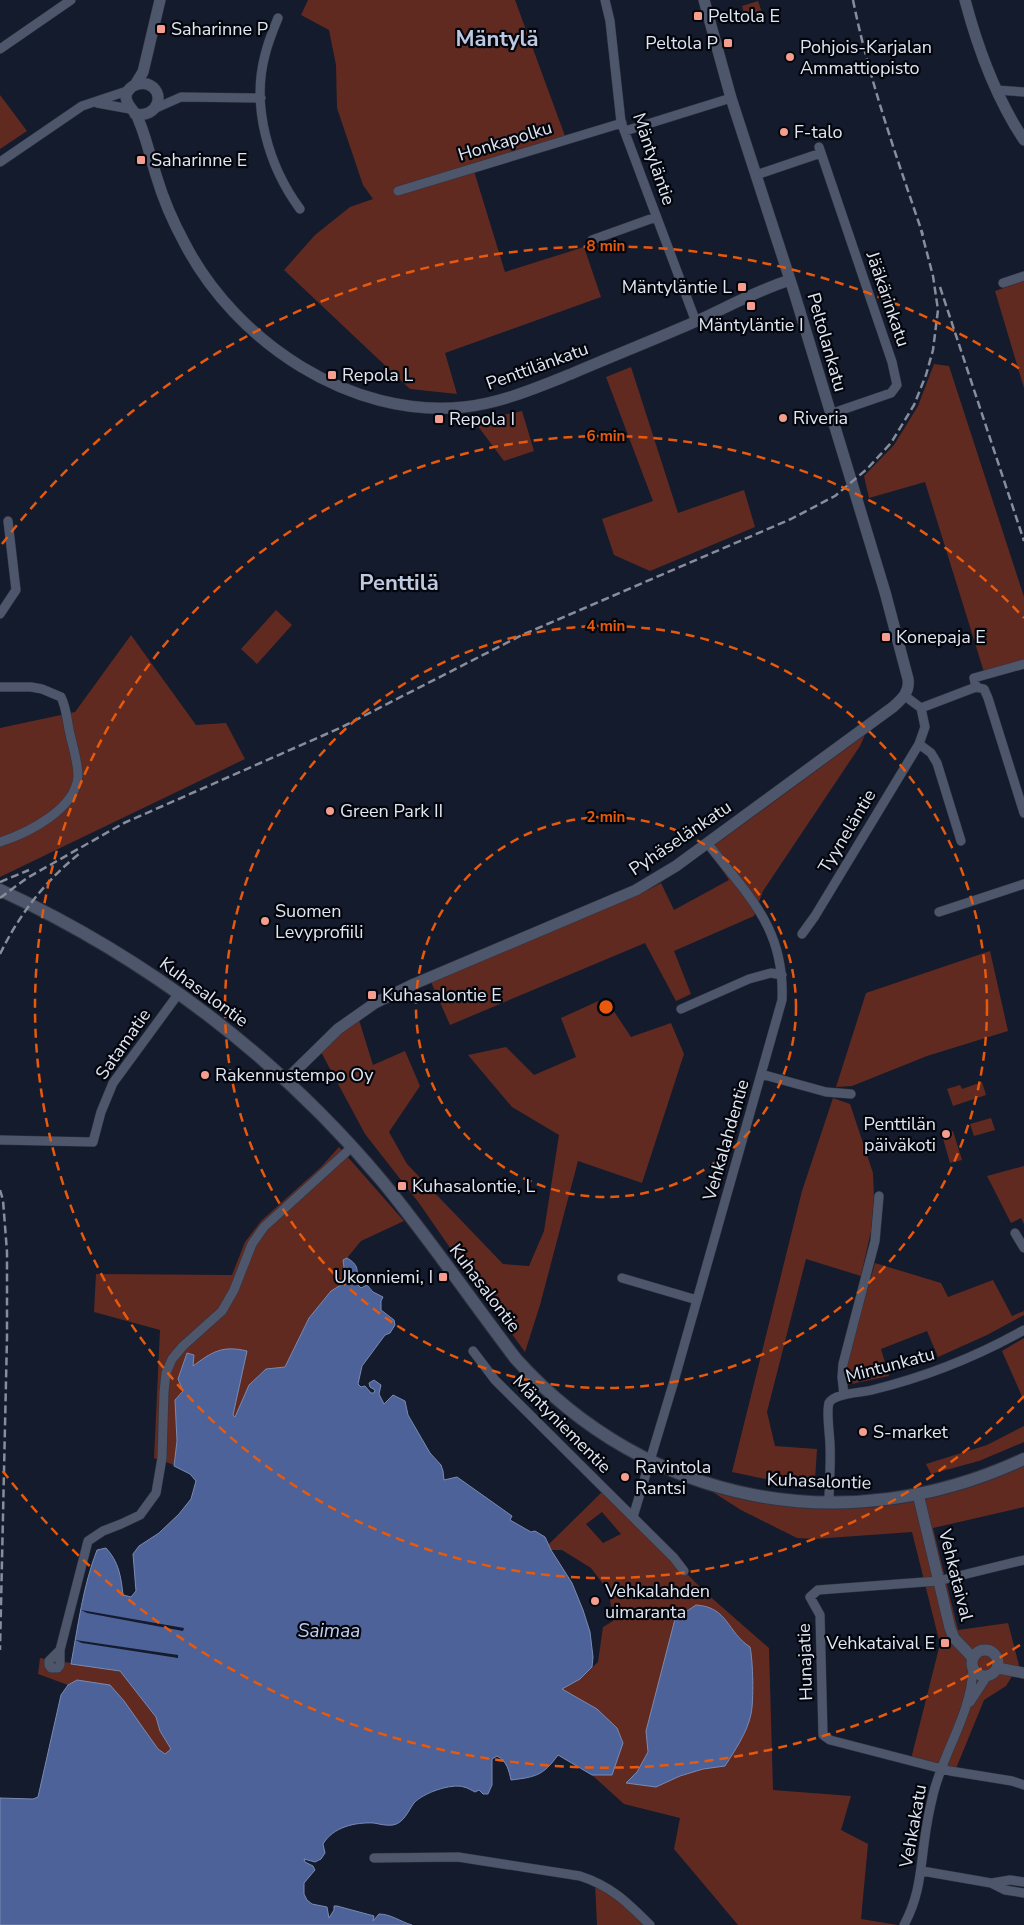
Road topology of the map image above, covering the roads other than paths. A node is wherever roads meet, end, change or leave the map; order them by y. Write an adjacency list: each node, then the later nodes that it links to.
1 (71, 0): 8 (street)
2 (160, 0): 7 (street)
3 (605, 0): 19 (street, Mäntyläntie)
4 (704, 0): 15 (street, Peltolankatu)
5 (965, 0): 11 (street)
6 (278, 18): 14 (street)
7 (150, 47): 9 (street); 10 (street)
8 (0, 49)
9 (132, 87): 10 (street); 16 (street); 17 (street)
10 (154, 90): 13 (street); 18 (street)
11 (996, 90): 12 (street); 21 (street)
12 (1024, 92)
13 (182, 97): 14 (street); 18 (street)
14 (261, 98): 25 (street)
15 (731, 98): 19 (street, Honkapolku); 23 (street, Peltolankatu)
16 (94, 102): 17 (street); 22 (street)
17 (133, 111): 18 (street); 20 (street)
18 (152, 111): 20 (street)
19 (624, 127): 24 (street, Honkapolku); 26 (street, Mäntyläntie)
20 (146, 140): 31 (street, Penttilänkatu)
21 (1024, 140)
22 (0, 162)
23 (756, 175): 29 (street, Peltolankatu); 32 (street, Jääkärinkatu)
24 (398, 191)
25 (300, 209)
26 (656, 217): 27 (street); 31 (street, Mäntyläntie)
27 (592, 240)
28 (1024, 276): 30 (street)
29 (790, 280): 31 (street, Penttilänkatu); 32 (street, Peltolankatu)
30 (1003, 283)
31 (696, 322)
32 (830, 414): 38 (street, Peltolankatu)
33 (8, 521): 34 (street)
34 (0, 614)
35 (1024, 664): 36 (street)
36 (976, 687): 39 (street); 41 (street)
37 (0, 688): 43 (street)
38 (905, 696): 39 (street); 44 (street, Pyhäselänkatu)
39 (921, 708): 40 (street)
40 (919, 744): 42 (street); 48 (street, Tyyneläntie)
41 (1024, 814)
42 (961, 841)
43 (0, 842)
44 (708, 844): 49 (street, Vehkalahdentie); 53 (street, Pyhäselänkatu)
45 (1024, 884): 47 (street)
46 (0, 890): 50 (main road, Kuhasalontie)
47 (939, 912)
48 (802, 934)
49 (782, 975): 51 (street); 52 (street, Vehkalahdentie)
50 (179, 993): 53 (main road, Kuhasalontie); 55 (street, Satamatie)
51 (681, 1009)
52 (762, 1074): 54 (street); 61 (street, Vehkalahdentie)
53 (286, 1080): 56 (main road, Kuhasalontie)
54 (851, 1094)
55 (0, 1140)
56 (352, 1147): 66 (main road, Kuhasalontie); 73 (street)
57 (878, 1196): 64 (street)
58 (1015, 1233): 59 (street)
59 (1024, 1248)
60 (622, 1278): 61 (street)
61 (697, 1300): 66 (street, Vehkalahdentie)
62 (1024, 1330): 64 (street, Mintunkatu)
63 (473, 1351): 69 (street, Mäntyniementie)
64 (844, 1395): 68 (street, Mintunkatu)
65 (1024, 1459): 67 (main road, Kuhasalontie)
66 (650, 1461): 68 (main road, Kuhasalontie); 69 (street, Vehkalahdentie)
67 (918, 1494): 68 (main road, Kuhasalontie); 72 (street, Vehkataival)
68 (829, 1502)
69 (633, 1517): 71 (street, Mäntyniementie)
70 (1024, 1560): 72 (street)
71 (684, 1571)
72 (938, 1581): 74 (street, Vehkataival); 79 (street, Hunajatie)
73 (60, 1650)
74 (973, 1663): 75 (street); 77 (street); 78 (street, Vehkakatu)
75 (998, 1668): 76 (street); 77 (street)
76 (1024, 1673)
77 (987, 1676): 78 (street, Vehkakatu)
78 (968, 1706): 79 (street, Vehkakatu)
79 (942, 1768): 81 (street); 84 (street, Vehkakatu)
80 (1024, 1780): 81 (street)
81 (1012, 1781): 82 (street)
82 (1024, 1785)
83 (374, 1858): 88 (street)
84 (922, 1871): 86 (street); 89 (street, Vehkakatu)
85 (1024, 1882): 86 (street)
86 (990, 1883): 87 (street)
87 (1024, 1894)
88 (650, 1925)
89 (904, 1925)

